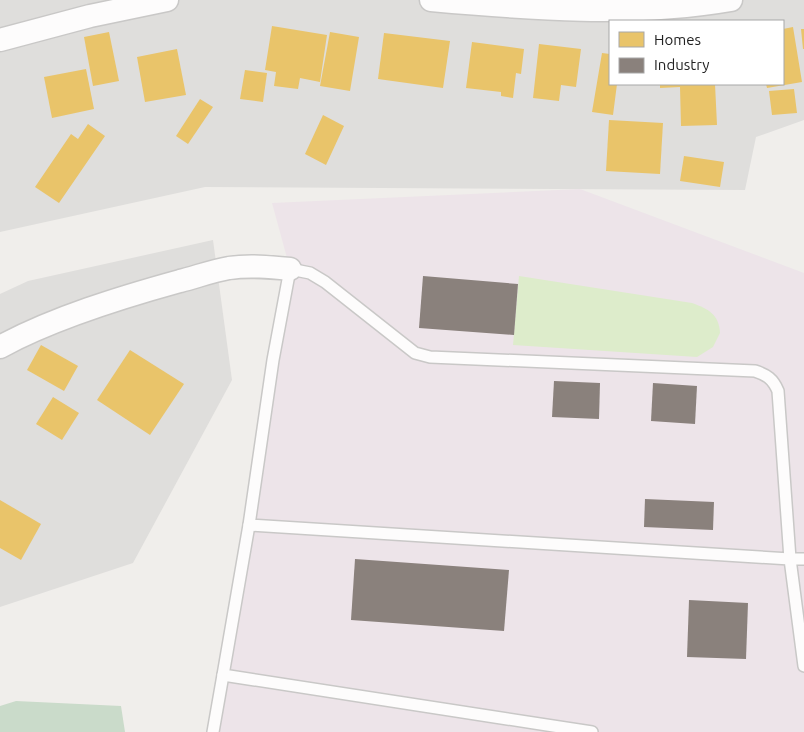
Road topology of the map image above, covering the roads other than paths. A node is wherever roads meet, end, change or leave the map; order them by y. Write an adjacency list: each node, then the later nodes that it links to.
1 (167, 0): 4 (street)
2 (431, 0): 3 (street)
3 (731, 0)
4 (0, 40)
5 (290, 269): 6 (street); 7 (lane); 9 (lane)
6 (0, 347)
7 (249, 525): 9 (lane); 11 (lane)
8 (804, 558): 9 (lane)
9 (790, 559): 10 (lane)
10 (804, 666)
11 (223, 675): 12 (lane); 13 (lane)
12 (213, 732)
13 (592, 732)

